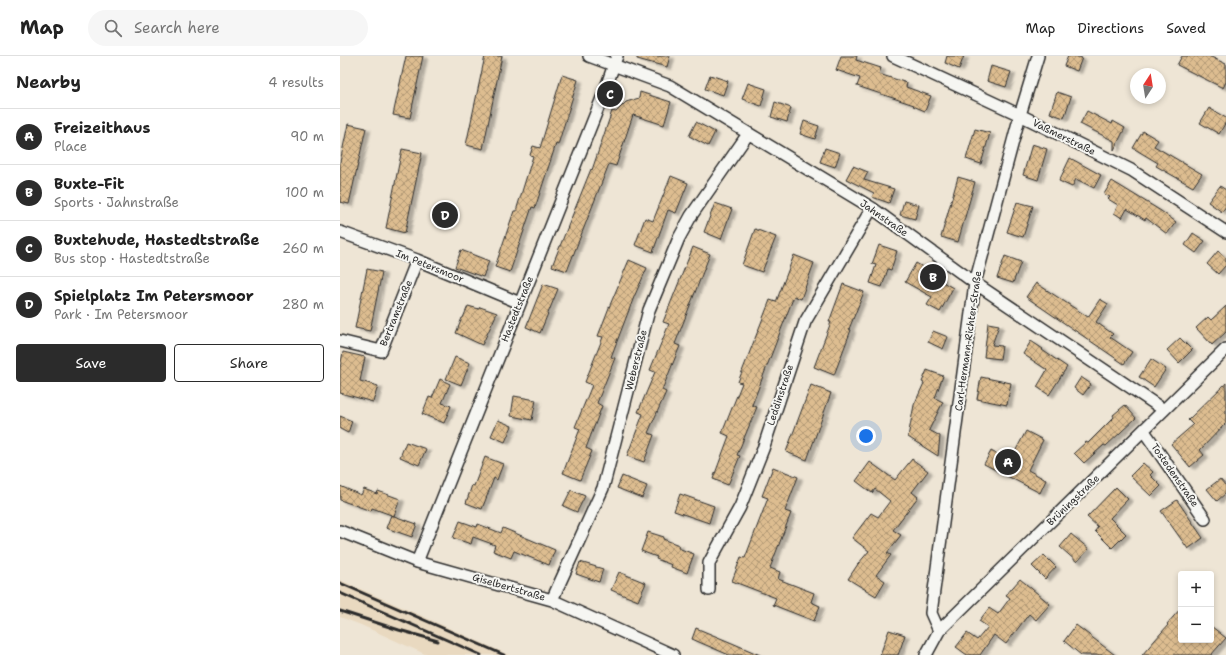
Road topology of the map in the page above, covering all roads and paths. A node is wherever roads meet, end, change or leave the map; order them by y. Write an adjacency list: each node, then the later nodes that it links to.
1 (589, 56): 4 (street, Jahnstraße)
2 (893, 56): 5 (street, Vaßmerstraße)
3 (1038, 56): 5 (street, Carl-Hermann-Richter-Straße)
4 (615, 61): 6 (street, Jahnstraße); 12 (street, Hastedtstraße)
5 (1020, 115): 9 (street, Vaßmerstraße); 11 (street, Carl-Hermann-Richter-Straße)
6 (748, 134): 7 (street, Jahnstraße); 21 (street, Weberstraße)
7 (872, 208): 11 (street, Jahnstraße); 20 (street, Leddinstraße)
8 (340, 232): 10 (street, Im Petersmoor)
9 (1226, 232)
10 (417, 260): 12 (street, Im Petersmoor); 13 (street, Bertramstraße)
11 (975, 283): 15 (street, Jahnstraße); 22 (street, Carl-Hermann-Richter-Straße)
12 (520, 303): 19 (street, Hastedtstraße)
13 (340, 341)
14 (1226, 349): 15 (street, Brüningstraße)
15 (1164, 410): 16 (street, Brüningstraße)
16 (1144, 431): 17 (street, Tostedenstraße); 22 (street, Brüningstraße)
17 (1206, 519)
18 (340, 531): 19 (street, Giselbertstraße)
19 (417, 562): 21 (street, Giselbertstraße)
20 (709, 590)
21 (552, 600): 23 (street, Giselbertstraße)
22 (939, 631): 24 (street, Brüningstraße)
23 (673, 655)
24 (926, 655)

